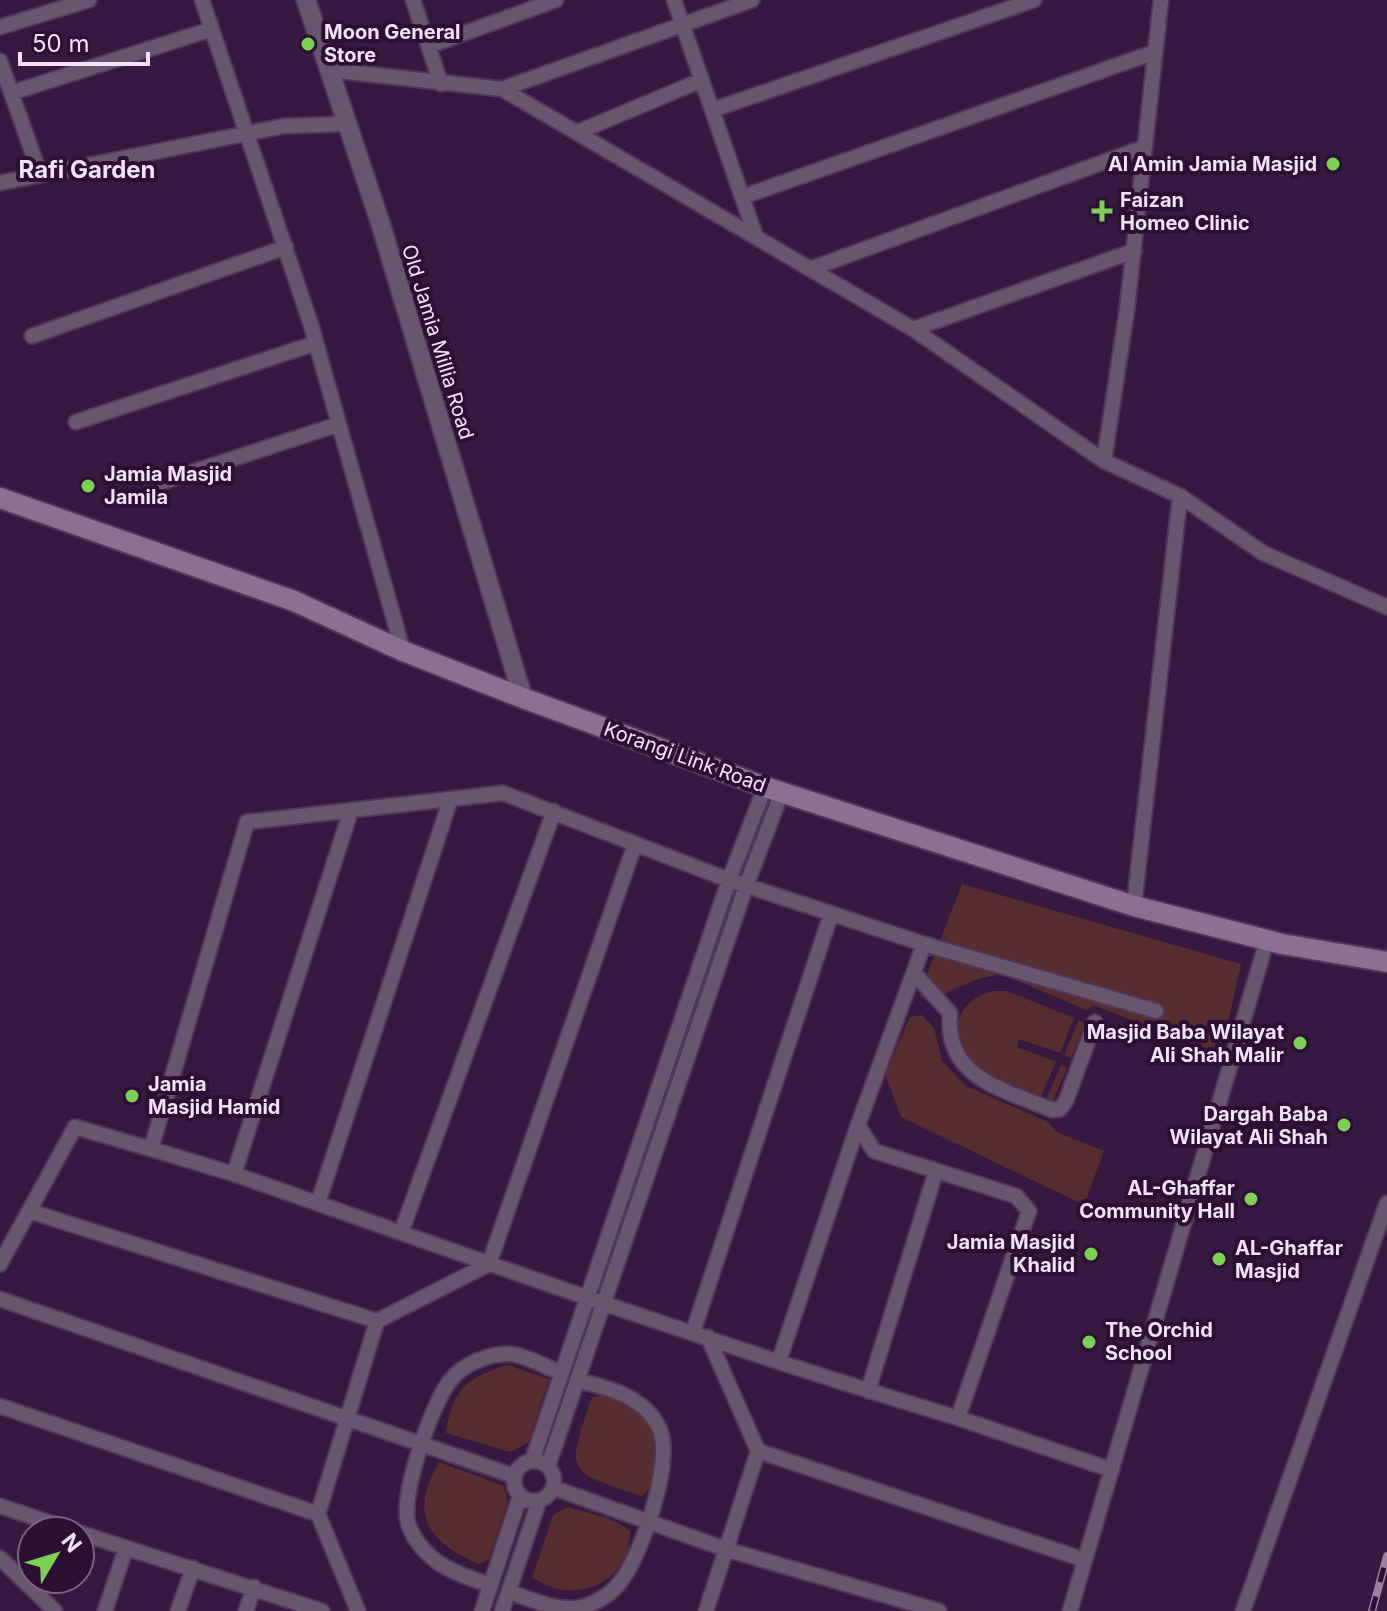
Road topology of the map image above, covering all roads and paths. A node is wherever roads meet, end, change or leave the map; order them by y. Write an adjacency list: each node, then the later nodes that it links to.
1 (89, 0): 11 (street)
2 (202, 0): 12 (street)
3 (306, 0): 16 (street, Old Jamia Millia Road)
4 (413, 0): 13 (street)
5 (556, 0): 13 (street)
6 (674, 0): 10 (street)
7 (752, 0): 10 (street)
8 (1034, 0): 21 (street)
9 (1161, 0): 14 (street)
10 (683, 24): 17 (street); 19 (street)
11 (0, 27)
12 (212, 29): 20 (street); 24 (street)
13 (429, 46): 18 (street)
14 (1155, 52): 25 (street); 28 (street)
15 (0, 61): 20 (street)
16 (330, 70): 18 (street); 22 (street, Old Jamia Millia Road)
17 (702, 80): 21 (street); 23 (street)
18 (441, 84): 19 (street)
19 (502, 89): 23 (street)
20 (11, 93): 26 (street)
21 (712, 110): 28 (street)
22 (347, 124): 24 (street); 44 (street, Old Jamia Millia Road)
23 (578, 132): 29 (street)
24 (249, 133): 26 (street); 30 (street)
25 (1145, 147): 31 (street); 32 (street)
26 (40, 174): 27 (street)
27 (0, 183)
28 (742, 197): 29 (street)
29 (756, 237): 32 (street)
30 (286, 247): 34 (street); 35 (street)
31 (1134, 251): 33 (street); 38 (street)
32 (810, 269): 33 (street)
33 (913, 329): 38 (street)
34 (32, 336)
35 (316, 343): 36 (street); 37 (street)
36 (76, 422)
37 (339, 424): 39 (street); 43 (street)
38 (1104, 461): 40 (street)
39 (153, 485)
40 (1180, 496): 42 (street); 52 (street)
41 (0, 498): 43 (main road, Korangi Link Road)
42 (1387, 607)
43 (403, 651): 44 (main road, Korangi Link Road)
44 (523, 698): 45 (main road, Korangi Link Road)
45 (774, 790): 50 (street); 51 (street); 52 (main road, Korangi Link Road)
46 (450, 801): 47 (street); 48 (street); 64 (street)
47 (351, 810): 61 (street); 63 (street)
48 (554, 811): 49 (street); 67 (street)
49 (635, 844): 50 (street); 69 (street)
50 (729, 880): 51 (street); 71 (street)
51 (746, 886): 53 (street); 72 (street)
52 (1134, 906): 54 (main road, Korangi Link Road)
53 (831, 914): 55 (street); 74 (street)
54 (1267, 940): 56 (main road, Korangi Link Road); 87 (street)
55 (924, 944): 57 (street); 58 (street)
56 (1387, 962)
57 (914, 973): 59 (street); 60 (street)
58 (1156, 1011)
59 (1095, 1022)
60 (858, 1125): 62 (street); 76 (street)
61 (151, 1149): 63 (street); 66 (street)
62 (936, 1171): 79 (street); 81 (street)
63 (234, 1174): 64 (street)
64 (318, 1203): 67 (street)
65 (1387, 1203): 116 (street)
66 (29, 1211): 68 (street); 73 (street)
67 (402, 1230): 69 (street)
68 (0, 1264)
69 (489, 1264): 71 (street); 73 (street)
70 (0, 1299): 82 (street)
71 (588, 1300): 72 (street); 77 (street)
72 (605, 1306): 74 (street); 78 (street)
73 (377, 1321): 82 (street)
74 (693, 1332): 75 (street)
75 (708, 1337): 76 (street); 84 (street)
76 (779, 1361): 79 (street)
77 (562, 1373): 83 (street); 85 (street)
78 (579, 1381): 86 (street); 95 (street)
79 (868, 1391): 81 (street)
80 (0, 1406): 93 (street)
81 (958, 1418): 87 (street)
82 (346, 1419): 83 (street); 93 (street)
83 (424, 1444): 88 (street); 102 (street)
84 (758, 1451): 98 (street); 100 (street)
85 (532, 1461): 86 (street); 88 (street)
86 (548, 1466): 89 (street)
87 (1112, 1470): 100 (street)
88 (514, 1476): 90 (street)
89 (554, 1488): 91 (street); 95 (street)
90 (520, 1496): 91 (street); 102 (street)
91 (539, 1501): 104 (street)
92 (0, 1506): 94 (street)
93 (318, 1514): 110 (street)
94 (27, 1515)
95 (646, 1521): 98 (street); 104 (street)
96 (96, 1538): 97 (street)
97 (126, 1548): 101 (street); 107 (street)
98 (728, 1550): 113 (street); 114 (street)
99 (0, 1558): 106 (street)
100 (1085, 1560): 115 (street)
101 (193, 1568): 103 (street); 108 (street)
102 (491, 1585): 111 (street)
103 (254, 1587): 105 (street); 109 (street)
104 (509, 1592): 112 (street)
105 (317, 1610)
106 (55, 1611)
107 (105, 1611)
108 (178, 1611)
109 (246, 1611)
110 (358, 1611)
111 (482, 1611)
112 (502, 1611)
113 (706, 1611)
114 (939, 1611)
115 (1070, 1611)
116 (1243, 1611)

